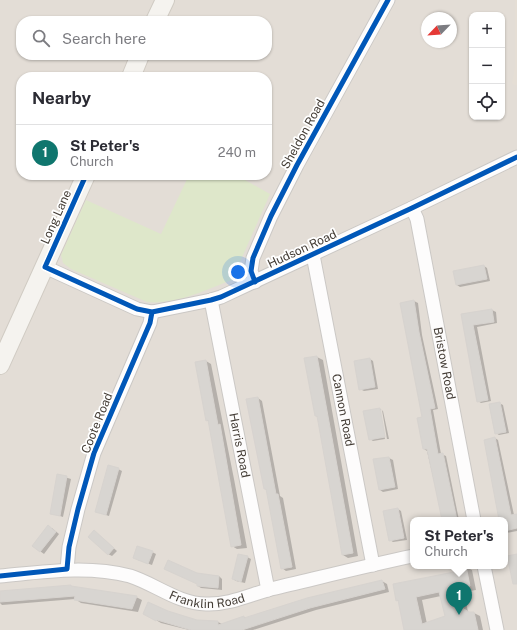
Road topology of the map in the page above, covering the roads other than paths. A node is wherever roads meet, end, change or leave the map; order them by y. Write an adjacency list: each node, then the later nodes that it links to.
1 (165, 0): 3 (street)
2 (388, 0): 11 (street, Sheldon Road)
3 (157, 16)
4 (138, 60): 5 (street)
5 (133, 72)
6 (517, 157): 8 (street, Hudson Road)
7 (84, 180): 10 (street, Long Lane)
8 (412, 208): 9 (street, Hudson Road); 15 (street, Bristow Road)
9 (313, 255): 11 (street, Hudson Road); 17 (street, Cannon Road)
10 (45, 267): 13 (street, Hudson Road); 14 (street, Long Lane)
11 (255, 282): 12 (street, Hudson Road)
12 (211, 300): 13 (street, Hudson Road); 21 (street, Harris Road)
13 (152, 312): 18 (street, Coote Road)
14 (0, 365)
15 (473, 517)
16 (410, 557): 17 (street, Franklin Road)
17 (373, 564): 21 (street, Franklin Road)
18 (67, 569): 20 (street, Franklin Road); 21 (street, Franklin Road)
19 (485, 569): 22 (street)
20 (0, 576)
21 (268, 590)
22 (497, 630)

